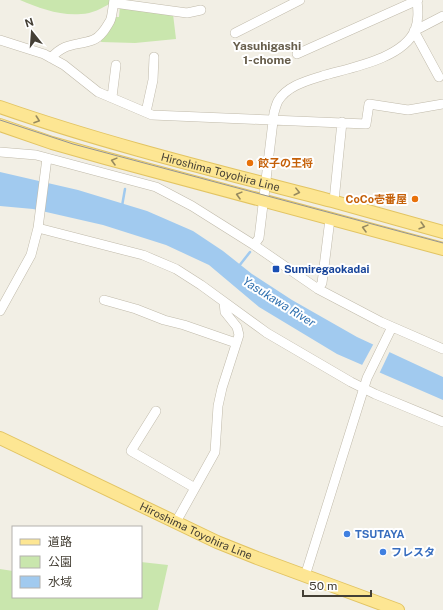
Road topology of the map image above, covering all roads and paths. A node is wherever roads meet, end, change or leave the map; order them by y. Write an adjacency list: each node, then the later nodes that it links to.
1 (300, 0): 7 (street)
2 (417, 0): 6 (street); 9 (street)
3 (114, 1): 4 (street); 11 (street)
4 (202, 10)
5 (443, 16): 6 (street)
6 (414, 31): 13 (street); 18 (street)
7 (235, 33)
8 (0, 40): 11 (street)
9 (297, 54)
10 (154, 57): 17 (street)
11 (51, 58): 14 (street)
12 (116, 64): 14 (street)
13 (439, 77)
14 (112, 97): 17 (street)
15 (443, 104): 19 (street)
16 (0, 107): 23 (main road, Hiroshima Toyohira Line, one-way to 23)
17 (146, 112): 18 (street)
18 (273, 120): 19 (street); 23 (street)
19 (342, 122): 25 (street)
20 (0, 125): 24 (main road, Hiroshima Toyohira Line, one-way to 20)
21 (0, 152): 22 (street)
22 (46, 162): 27 (street); 29 (street)
23 (266, 184): 24 (street); 25 (main road, Hiroshima Toyohira Line, one-way to 25)
24 (264, 201): 26 (main road, Hiroshima Toyohira Line); 29 (street)
25 (334, 201): 28 (main road, Hiroshima Toyohira Line, one-way to 28)
26 (330, 219): 30 (main road, Hiroshima Toyohira Line, one-way to 26); 31 (street)
27 (38, 228): 33 (street); 34 (street)
28 (443, 232)
29 (254, 245): 31 (street)
30 (443, 249)
31 (318, 289): 35 (street)
32 (104, 300): 36 (street)
33 (224, 302): 36 (street); 38 (street)
34 (0, 311)
35 (391, 330): 37 (street); 38 (street)
36 (236, 343): 42 (street)
37 (443, 349)
38 (365, 386): 40 (street); 44 (street)
39 (156, 411): 42 (street)
40 (443, 422)
41 (0, 438): 43 (main road, Hiroshima Toyohira Line)
42 (195, 488): 43 (street)
43 (176, 522): 44 (main road, Hiroshima Toyohira Line)
44 (305, 576): 45 (main road, Hiroshima Toyohira Line)
45 (398, 610)

